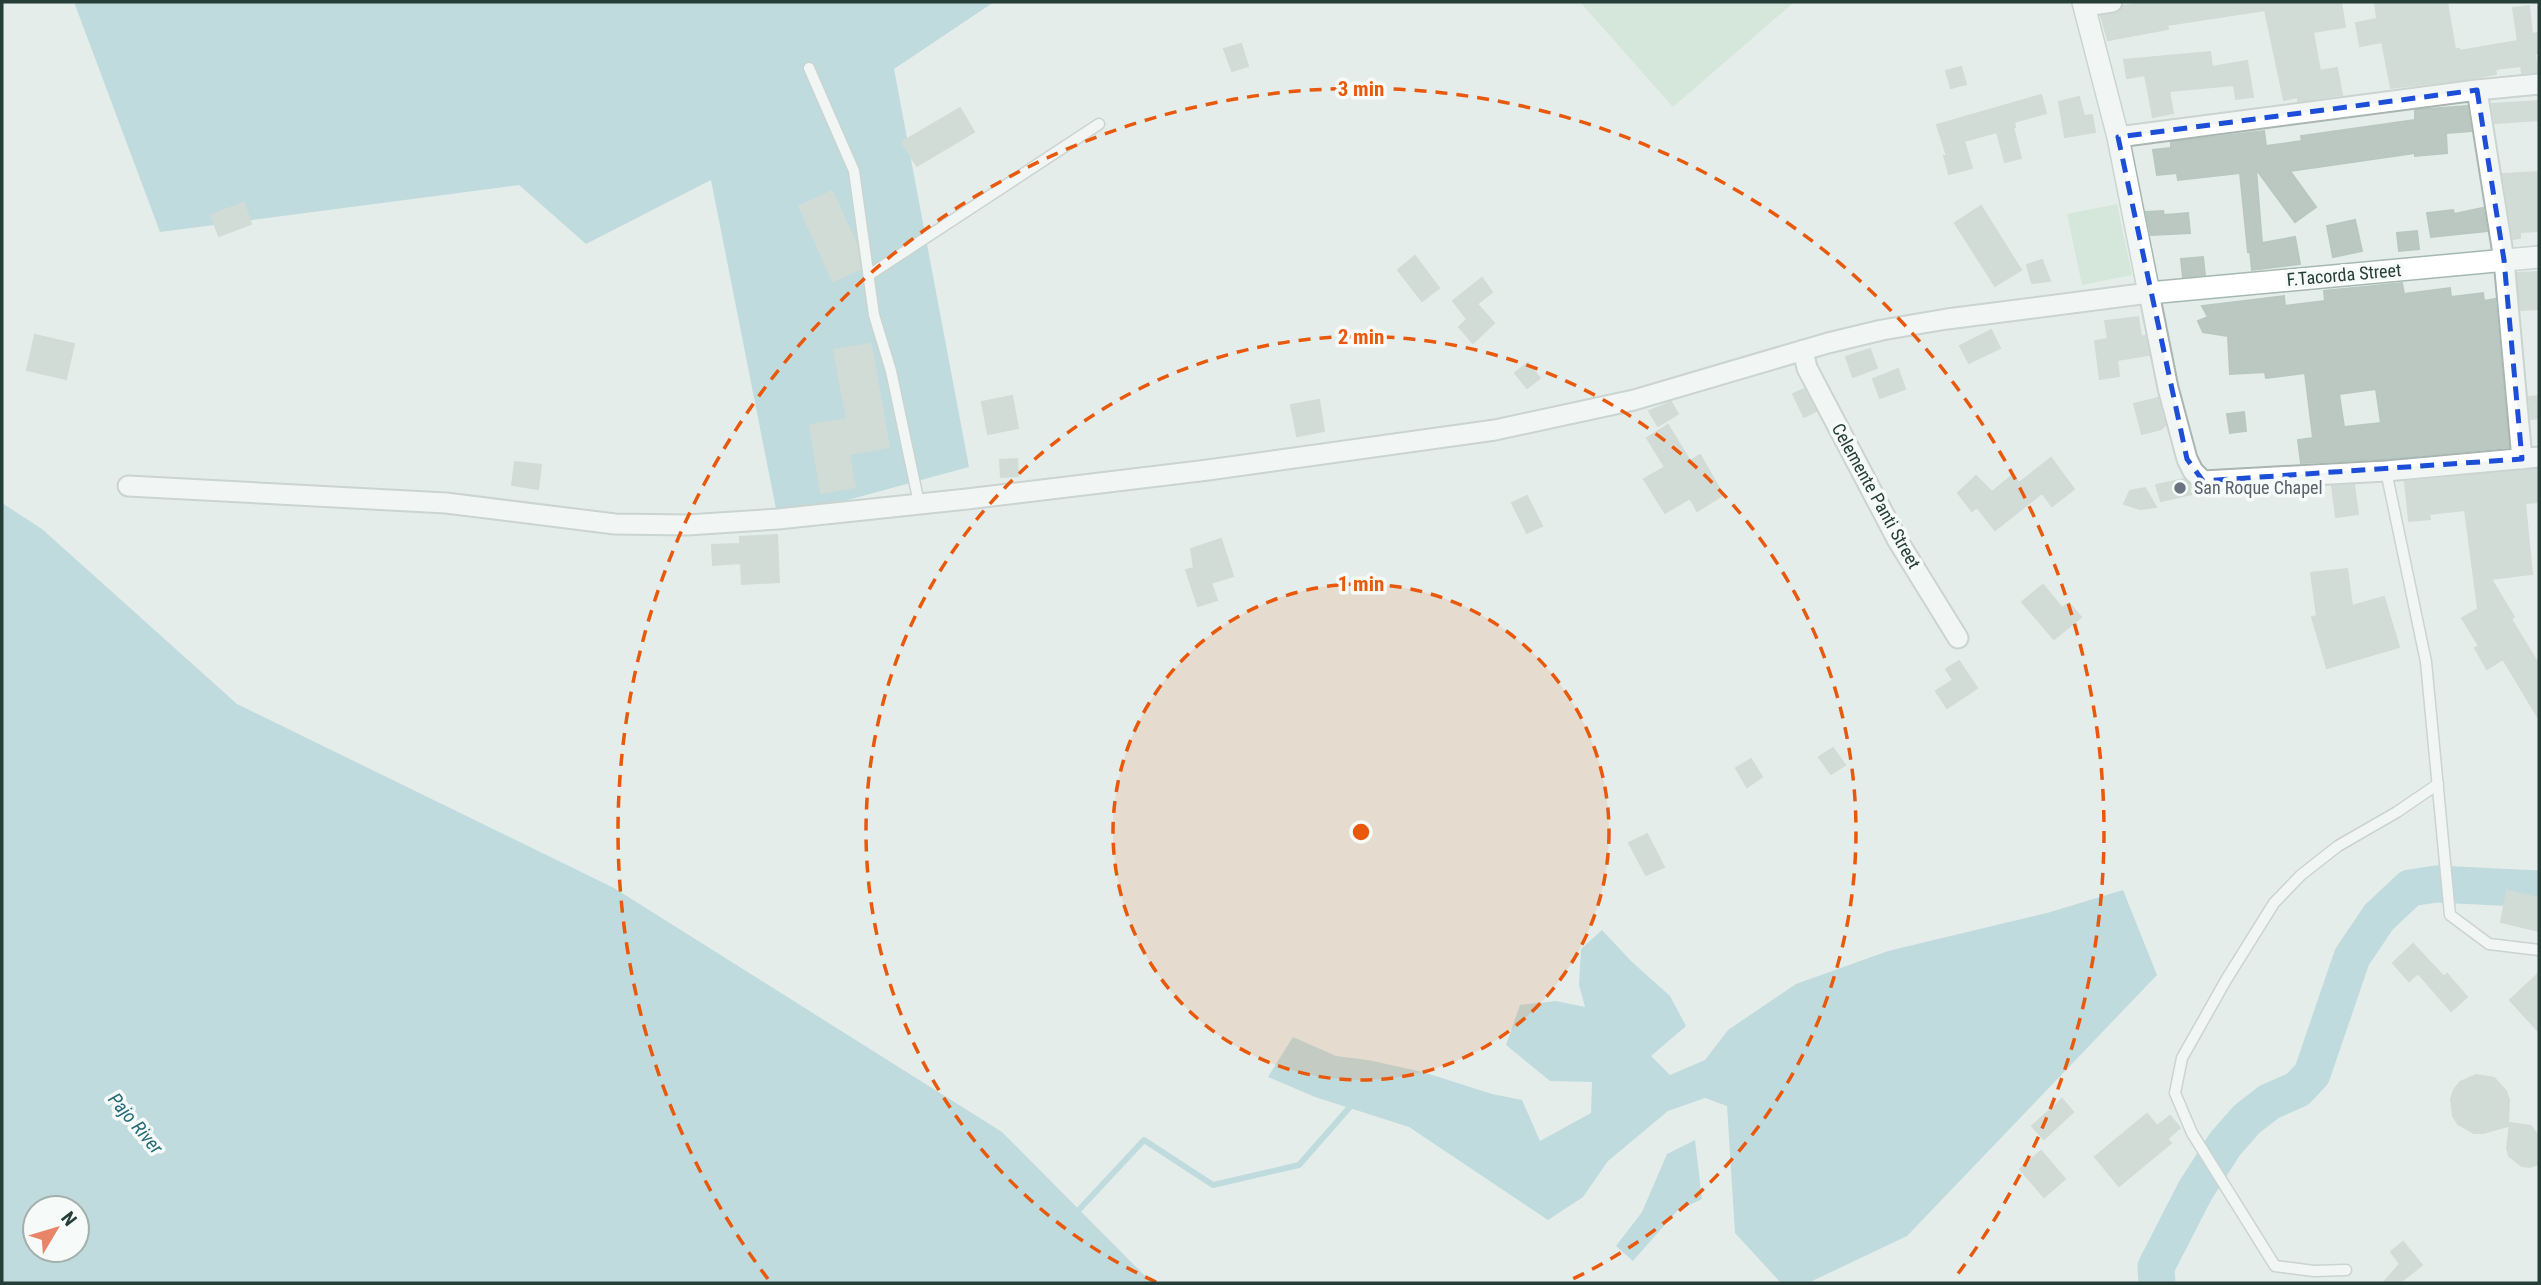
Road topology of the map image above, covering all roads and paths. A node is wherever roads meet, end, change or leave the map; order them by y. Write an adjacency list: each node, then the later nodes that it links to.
1 (2112, 2): 2 (street)
2 (2084, 4): 7 (street)
3 (809, 68): 10 (lane)
4 (2539, 84): 5 (street)
5 (2477, 90): 7 (street); 9 (street)
6 (1099, 124): 10 (lane)
7 (2118, 137): 11 (street)
8 (2539, 257): 9 (street, F.Tacorda Street)
9 (2504, 260): 11 (street, F.Tacorda Street); 13 (street)
10 (869, 275): 16 (lane)
11 (2149, 293): 12 (street); 14 (street)
12 (1804, 350): 16 (street); 17 (street, Celemente Panti Street)
13 (2530, 458): 14 (street)
14 (2386, 471): 18 (lane)
15 (128, 486): 16 (street)
16 (919, 503)
17 (1958, 638)
18 (2438, 785): 19 (lane); 20 (lane)
19 (2539, 950)
20 (2346, 1270)

